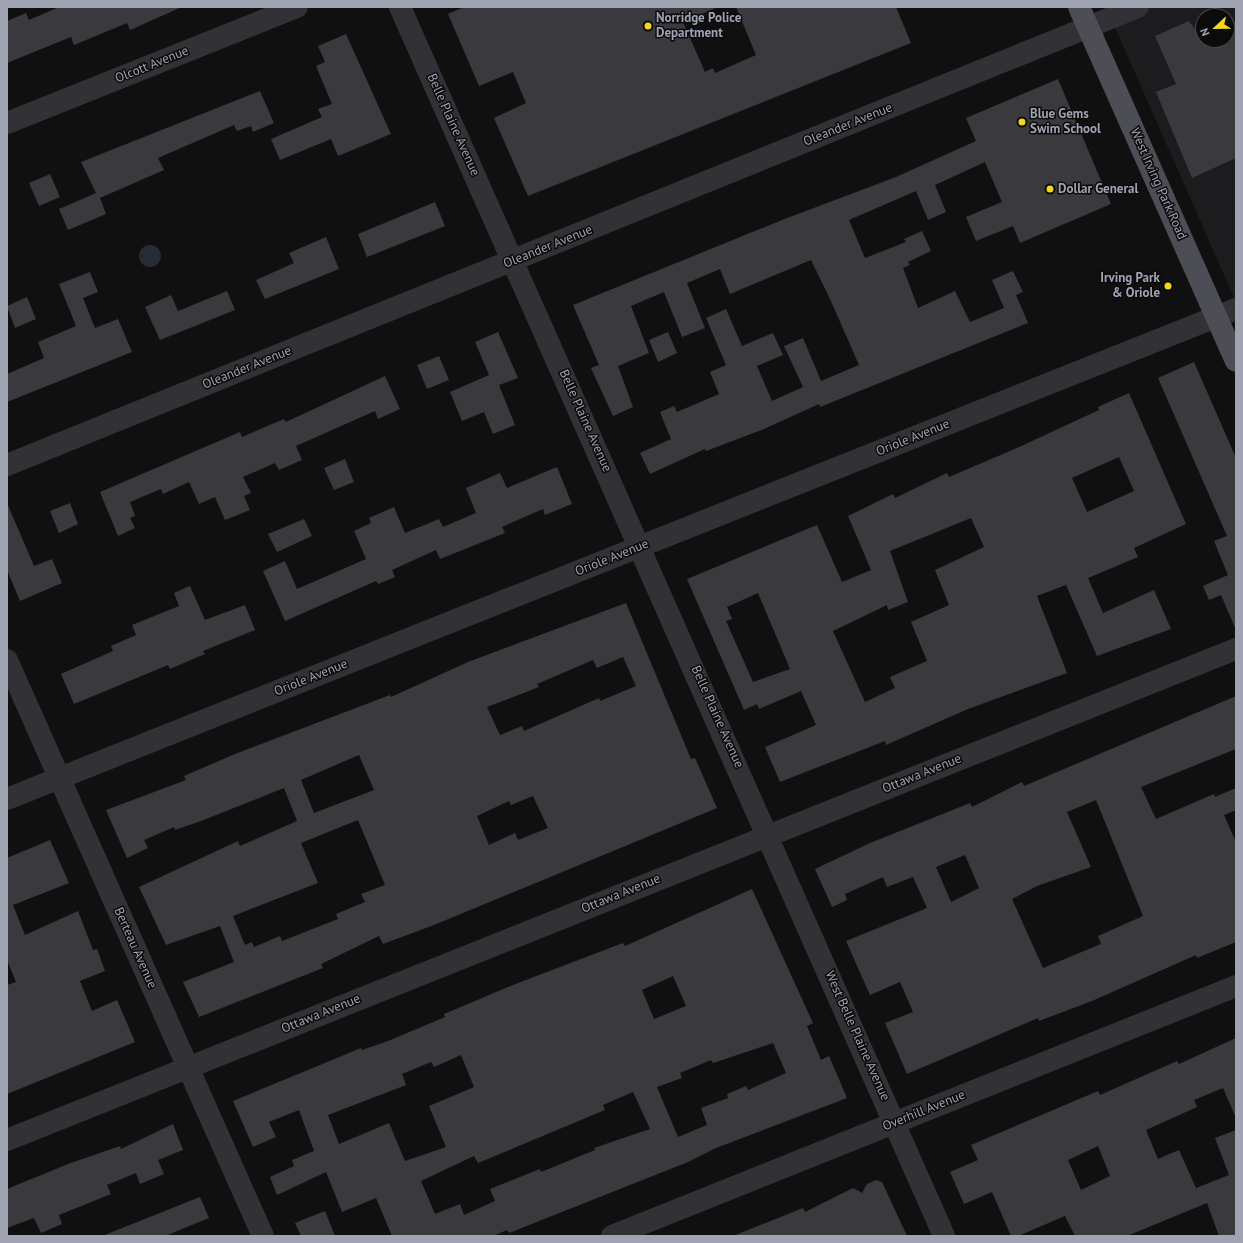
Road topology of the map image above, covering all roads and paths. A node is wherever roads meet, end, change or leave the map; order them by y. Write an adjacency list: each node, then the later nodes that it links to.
1 (297, 7): 6 (street, Olcott Avenue)
2 (400, 7): 7 (street, Belle Plaine Avenue)
3 (1080, 7): 5 (main road, West Irving Park Road)
4 (1138, 7): 5 (street, Oleander Avenue)
5 (1089, 28): 7 (street, Oleander Avenue); 8 (main road, West Irving Park Road)
6 (7, 123)
7 (513, 261): 10 (street, Oleander Avenue); 11 (street, Belle Plaine Avenue)
8 (1226, 313): 9 (main road, West Irving Park Road); 11 (street, Oriole Avenue)
9 (1236, 361)
10 (7, 466)
11 (640, 547): 14 (street, Oriole Avenue); 16 (street, Belle Plaine Avenue)
12 (1236, 649): 16 (street, Ottawa Avenue)
13 (7, 660): 14 (street, Berteau Avenue)
14 (60, 778): 15 (street, Oriole Avenue); 18 (street, Berteau Avenue)
15 (7, 800)
16 (769, 835): 18 (street, Ottawa Avenue); 19 (street, West Belle Plaine Avenue)
17 (1236, 986): 19 (street, Overhill Avenue)
18 (188, 1068): 20 (street, Ottawa Avenue); 21 (street, Berteau Avenue)
19 (895, 1123): 22 (street, Overhill Avenue); 23 (street, West Belle Plaine Avenue)
20 (7, 1140)
21 (263, 1236)
22 (612, 1236)
23 (944, 1236)

